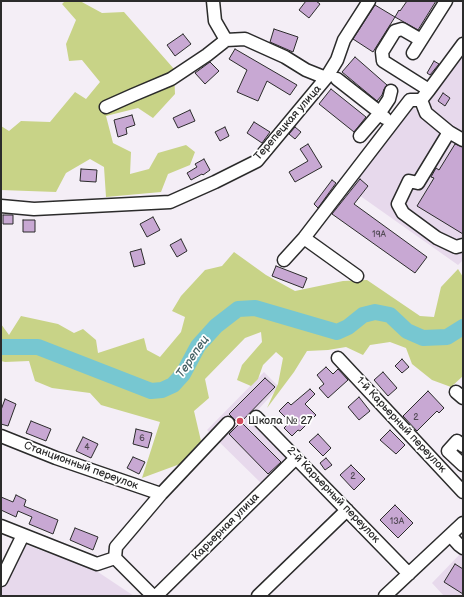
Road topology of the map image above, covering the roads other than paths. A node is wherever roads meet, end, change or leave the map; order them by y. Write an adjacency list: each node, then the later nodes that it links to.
1 (213, 1): 4 (street)
2 (369, 1): 8 (street, Терепецкая улица)
3 (446, 1): 5 (street)
4 (226, 40): 8 (street); 11 (street)
5 (421, 40): 7 (street); 10 (street)
6 (463, 44): 10 (street)
7 (413, 53)
8 (332, 79): 12 (street); 17 (street, Терепецкая улица)
9 (391, 91): 12 (street)
10 (425, 95): 13 (street); 14 (street)
11 (106, 107)
12 (379, 114): 13 (street); 15 (street)
13 (392, 124): 18 (street)
14 (449, 132): 16 (street); 19 (street)
15 (360, 136)
16 (463, 140)
17 (1, 206)
18 (304, 238): 20 (street); 21 (street)
19 (463, 245)
20 (284, 260)
21 (358, 276)
22 (338, 358): 29 (street, 1-й Карьерный переулок)
23 (256, 417): 27 (street, 2-й Карьерный переулок)
24 (228, 423): 30 (street)
25 (1, 436): 30 (street, Станционный переулок)
26 (461, 441): 28 (street)
27 (296, 458): 31 (street, 2-й Карьерный переулок); 41 (street, Карьерная улица)
28 (463, 465)
29 (461, 487)
30 (161, 494): 37 (street)
31 (347, 510): 38 (street, 2-й Карьерный переулок); 42 (street)
32 (463, 523): 35 (street)
33 (1, 526): 34 (street)
34 (23, 535): 37 (street); 39 (street)
35 (450, 535): 36 (street); 38 (street)
36 (463, 548)
37 (115, 558): 40 (street)
38 (409, 574): 43 (street)
39 (2, 577)
40 (153, 596)
41 (156, 596)
42 (258, 596)
43 (385, 596)

